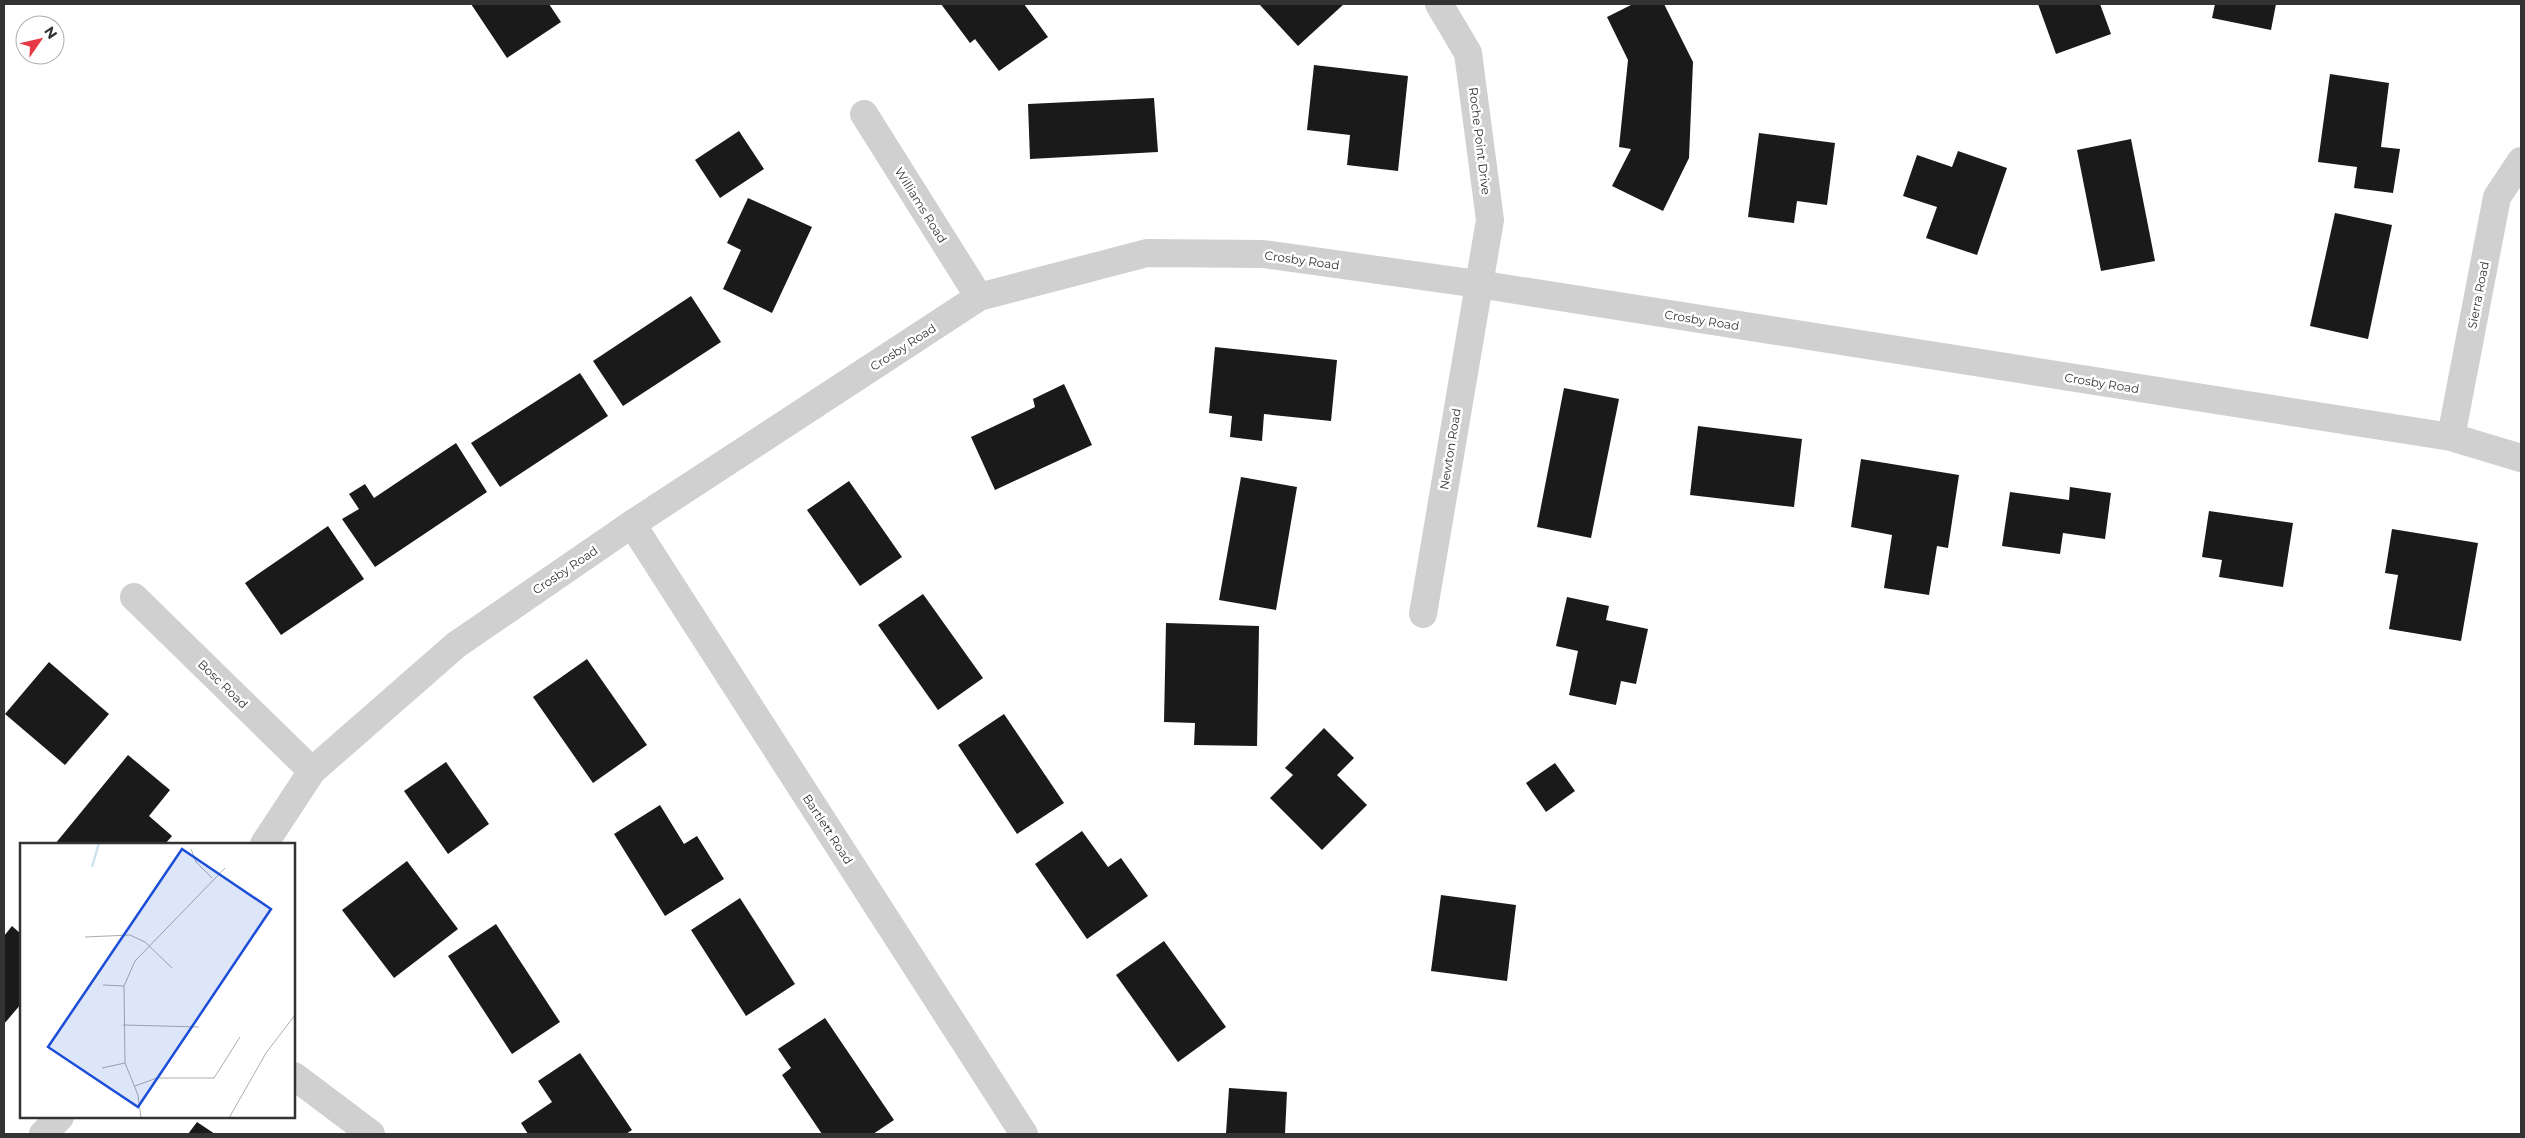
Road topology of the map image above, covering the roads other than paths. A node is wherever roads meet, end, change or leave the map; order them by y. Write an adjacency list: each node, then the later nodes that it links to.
1 (1439, 4): 4 (street, Roche Point Drive)
2 (864, 114): 5 (street, Williams Road)
3 (2521, 160): 6 (street, Sierra Road)
4 (1478, 284): 5 (street, Crosby Road); 6 (street, Crosby Road); 10 (street, Newton Road)
5 (979, 297): 8 (street, Crosby Road)
6 (2451, 437): 7 (street, Crosby Road)
7 (2521, 458)
8 (632, 524): 11 (street, Crosby Road); 17 (street, Bartlett Road)
9 (134, 597): 11 (street, Bosc Road)
10 (1423, 614)
11 (312, 771): 12 (street, Crosby Road)
12 (265, 843)
13 (295, 1077): 16 (street)
14 (59, 1118): 15 (street)
15 (43, 1134)
16 (371, 1134)
17 (1024, 1134)

